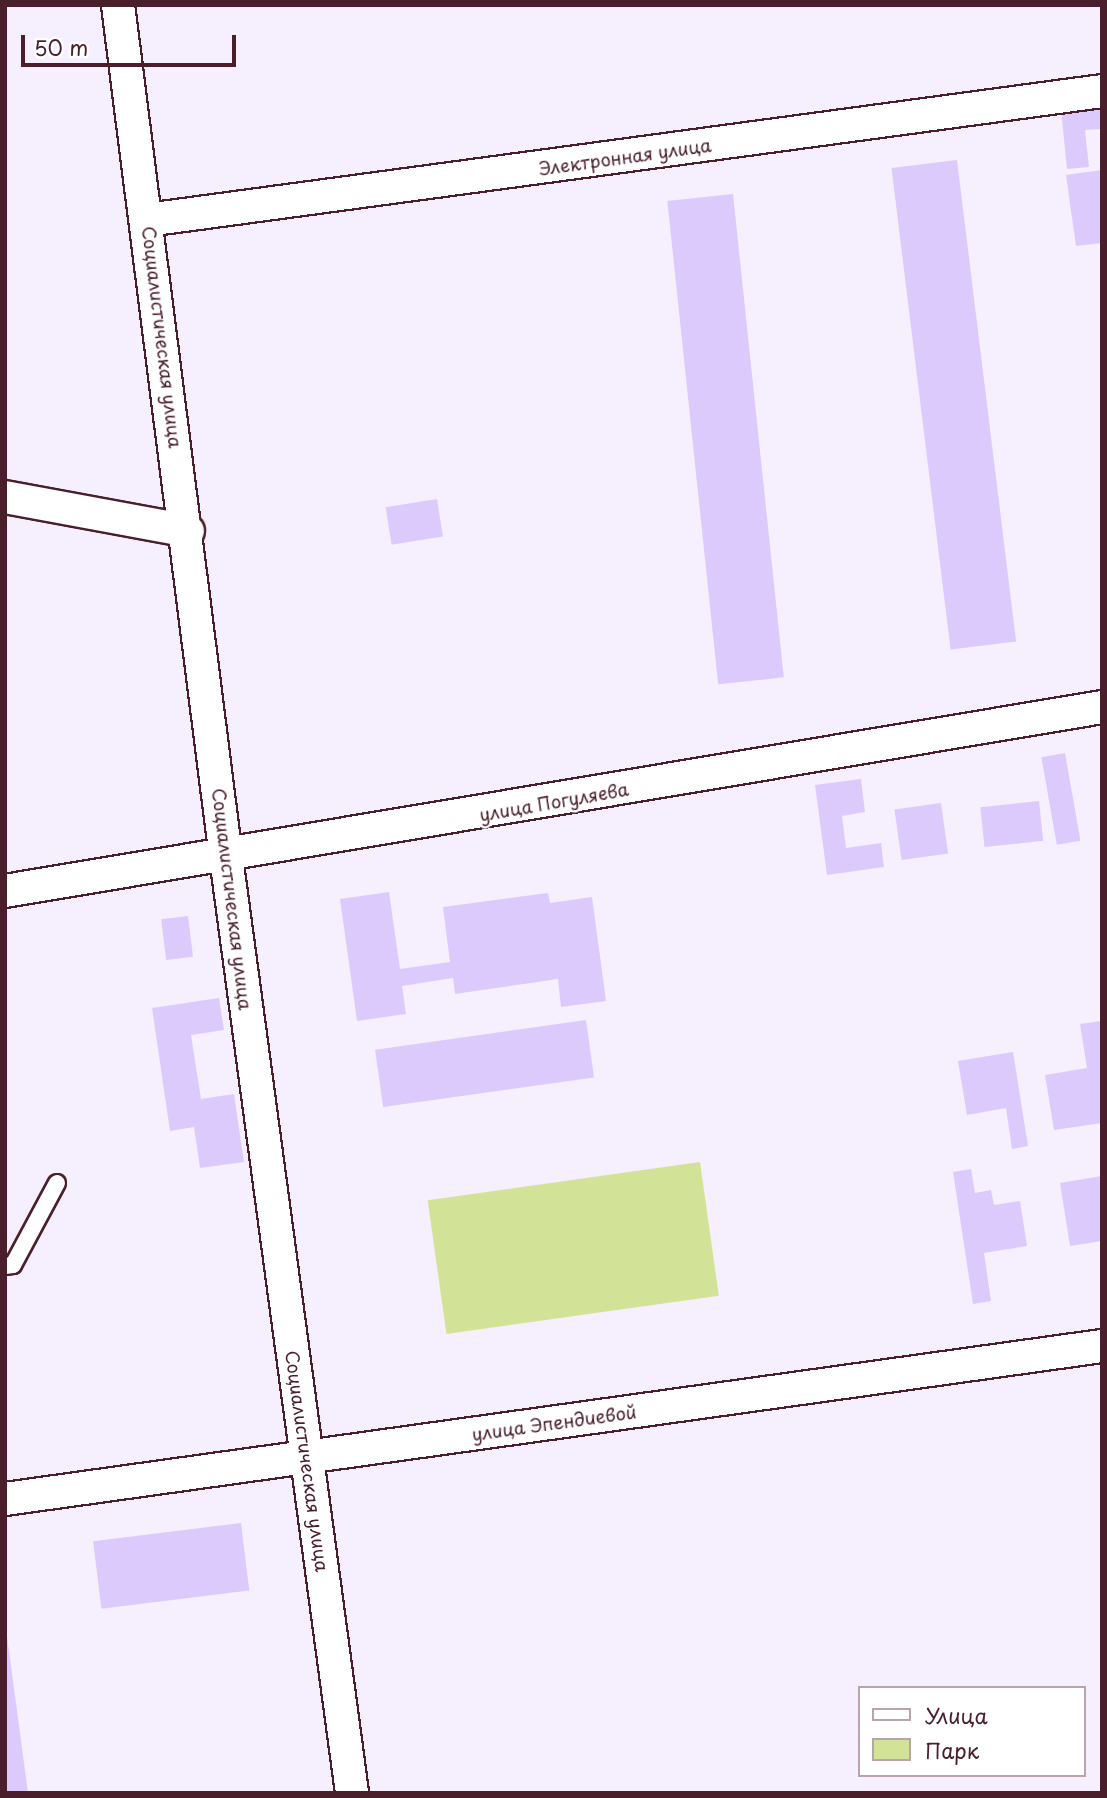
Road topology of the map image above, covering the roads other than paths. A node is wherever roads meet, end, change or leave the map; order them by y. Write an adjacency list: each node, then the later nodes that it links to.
1 (118, 5): 3 (street, Социалистическая улица)
2 (1102, 90): 3 (street, Электронная улица)
3 (148, 220): 5 (street, Социалистическая улица)
4 (5, 497): 5 (street)
5 (188, 531): 7 (street, Социалистическая улица)
6 (1102, 706): 7 (street, улица Погуляева)
7 (226, 858): 8 (street, улица Погуляева); 12 (street, Социалистическая улица)
8 (5, 891)
9 (57, 1183): 10 (lane)
10 (5, 1266)
11 (1102, 1346): 12 (street, улица Эпендиевой)
12 (306, 1457): 13 (street, улица Эпендиевой); 14 (street, Социалистическая улица)
13 (5, 1499)
14 (352, 1793)

